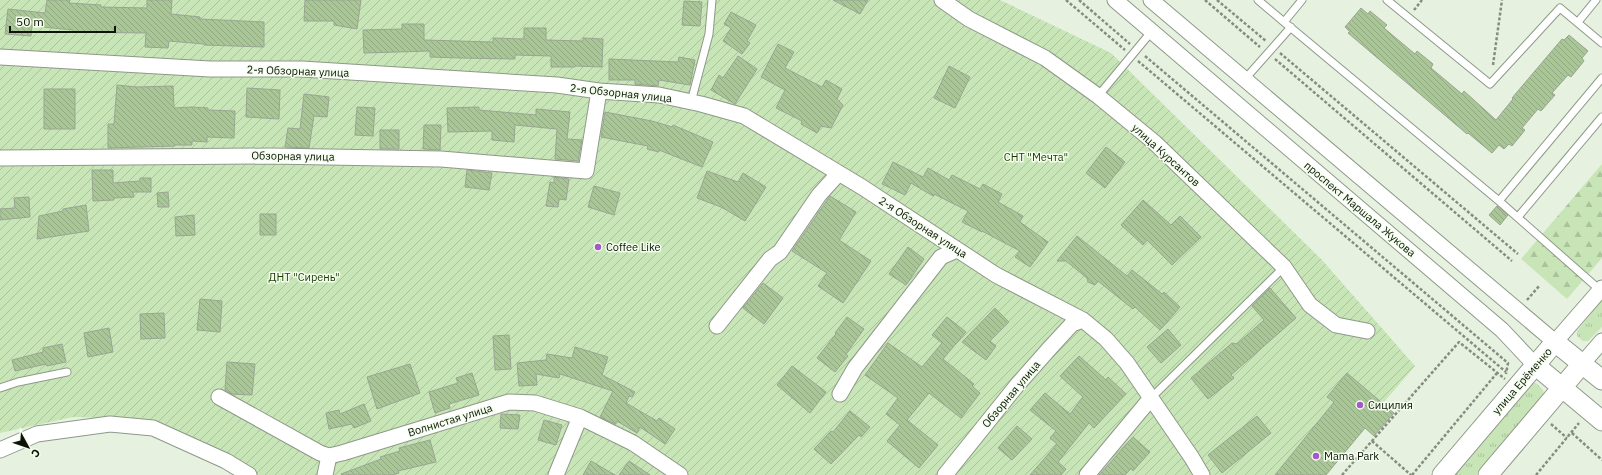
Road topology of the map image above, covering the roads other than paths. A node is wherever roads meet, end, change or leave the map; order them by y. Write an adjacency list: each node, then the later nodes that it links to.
1 (712, 0): 19 (lane)
2 (942, 0): 18 (street, улица Курсантов)
3 (1115, 0): 12 (street, проспект Маршала Жукова)
4 (1151, 0): 16 (street)
5 (1258, 0): 9 (lane)
6 (1302, 0): 9 (lane)
7 (1387, 0): 10 (lane)
8 (1596, 0): 10 (lane)
9 (1284, 22): 11 (lane)
10 (1578, 22): 13 (lane)
11 (1291, 28): 16 (lane); 23 (lane)
12 (1152, 32): 18 (lane); 34 (street, проспект Маршала Жукова)
13 (1602, 43)
14 (0, 57): 17 (street, 2-я Обзорная улица)
15 (1602, 78): 23 (lane)
16 (1245, 79): 32 (street)
17 (599, 91): 19 (street, 2-я Обзорная улица); 21 (street, Обзорная улица)
18 (1098, 96): 26 (street, улица Курсантов)
19 (691, 102): 22 (street, 2-я Обзорная улица)
20 (1602, 118): 24 (lane)
21 (0, 158)
22 (839, 173): 25 (street, 2-я Обзорная улица); 29 (street)
23 (1500, 201): 24 (lane)
24 (1518, 216): 27 (lane)
25 (957, 250): 28 (street, 2-я Обзорная улица); 39 (street)
26 (1284, 267): 30 (street, улица Курсантов); 41 (lane)
27 (1601, 289): 32 (street, улица Ерёменко)
28 (1083, 320): 41 (street, 2-я Обзорная улица); 50 (street, Обзорная улица)
29 (717, 326)
30 (1367, 330)
31 (1602, 341): 33 (street)
32 (1555, 342): 33 (street); 34 (street, улица Ерёменко)
33 (1582, 364): 36 (street); 38 (street)
34 (1535, 365): 38 (street, проспект Маршала Жукова); 53 (street, улица Ерёменко)
35 (67, 372): 37 (lane)
36 (1602, 380)
37 (0, 388)
38 (1563, 388): 43 (street, проспект Маршала Жукова); 54 (street)
39 (840, 394)
40 (219, 397): 45 (street)
41 (1151, 398): 51 (street); 52 (street, 2-я Обзорная улица)
42 (580, 417): 45 (street, Волнистая улица); 48 (street); 49 (street, Волнистая улица)
43 (1602, 421)
44 (0, 450): 46 (street)
45 (329, 456): 47 (street)
46 (249, 475)
47 (325, 475)
48 (556, 475)
49 (680, 475)
50 (945, 475)
51 (1087, 475)
52 (1202, 475)
53 (1442, 475)
54 (1488, 475)

